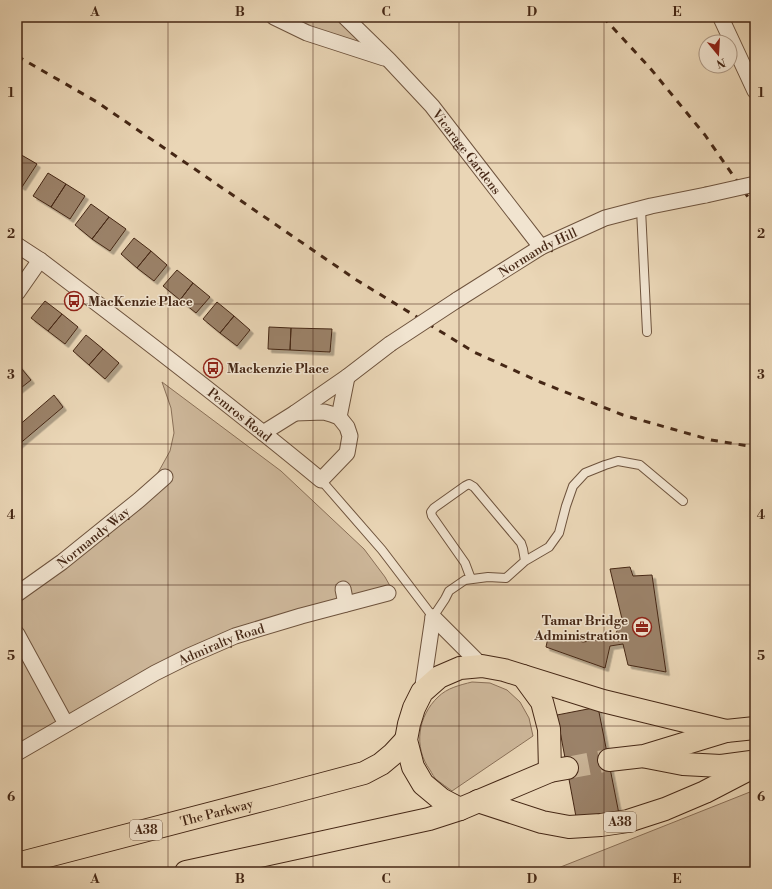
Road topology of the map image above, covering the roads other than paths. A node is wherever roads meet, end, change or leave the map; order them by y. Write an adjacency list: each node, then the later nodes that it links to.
1 (274, 17): 4 (street, Vicarage Gardens)
2 (345, 17): 4 (street, Vicarage Gardens)
3 (721, 17): 5 (street)
4 (389, 60): 9 (street, Vicarage Gardens)
5 (755, 91)
6 (755, 184): 7 (street, Normandy Hill, bridge)
7 (641, 209): 9 (street, Normandy Hill); 12 (lane)
8 (17, 245): 10 (street, Pemros Road)
9 (541, 247): 13 (street, Normandy Hill, bridge)
10 (40, 260): 11 (street); 16 (street, Pemros Road)
11 (17, 293)
12 (647, 332)
13 (347, 377): 14 (street, Normandy Hill); 15 (street)
14 (295, 413): 15 (street); 16 (street, Normandy Hill)
15 (339, 417): 18 (street)
16 (263, 432): 18 (street, Pemros Road)
17 (165, 476): 24 (street, Normandy Way)
18 (321, 480): 26 (lane, Pemros Road)
19 (683, 501): 20 (lane)
20 (525, 561): 21 (lane); 21 (lane)
21 (471, 579): 26 (lane)
22 (343, 589): 25 (street)
23 (388, 593): 25 (street, Admiralty Road)
24 (17, 594)
25 (346, 604): 31 (street, Admiralty Road)
26 (432, 617): 28 (street, Pemros Road); 30 (street)
27 (17, 634): 31 (street)
28 (482, 666): 29 (highway); 30 (highway)
29 (523, 676): 33 (highway); 40 (highway)
30 (422, 692): 34 (highway)
31 (66, 724): 35 (street, Admiralty Road)
32 (755, 728): 33 (highway)
33 (726, 731): 36 (highway)
34 (406, 740): 40 (highway); 41 (highway, The Parkway / A38)
35 (17, 753)
36 (644, 756): 37 (highway); 38 (highway)
37 (609, 760)
38 (755, 762)
39 (755, 766): 40 (highway, A38)
40 (469, 805): 42 (highway)
41 (17, 864)
42 (186, 872)

